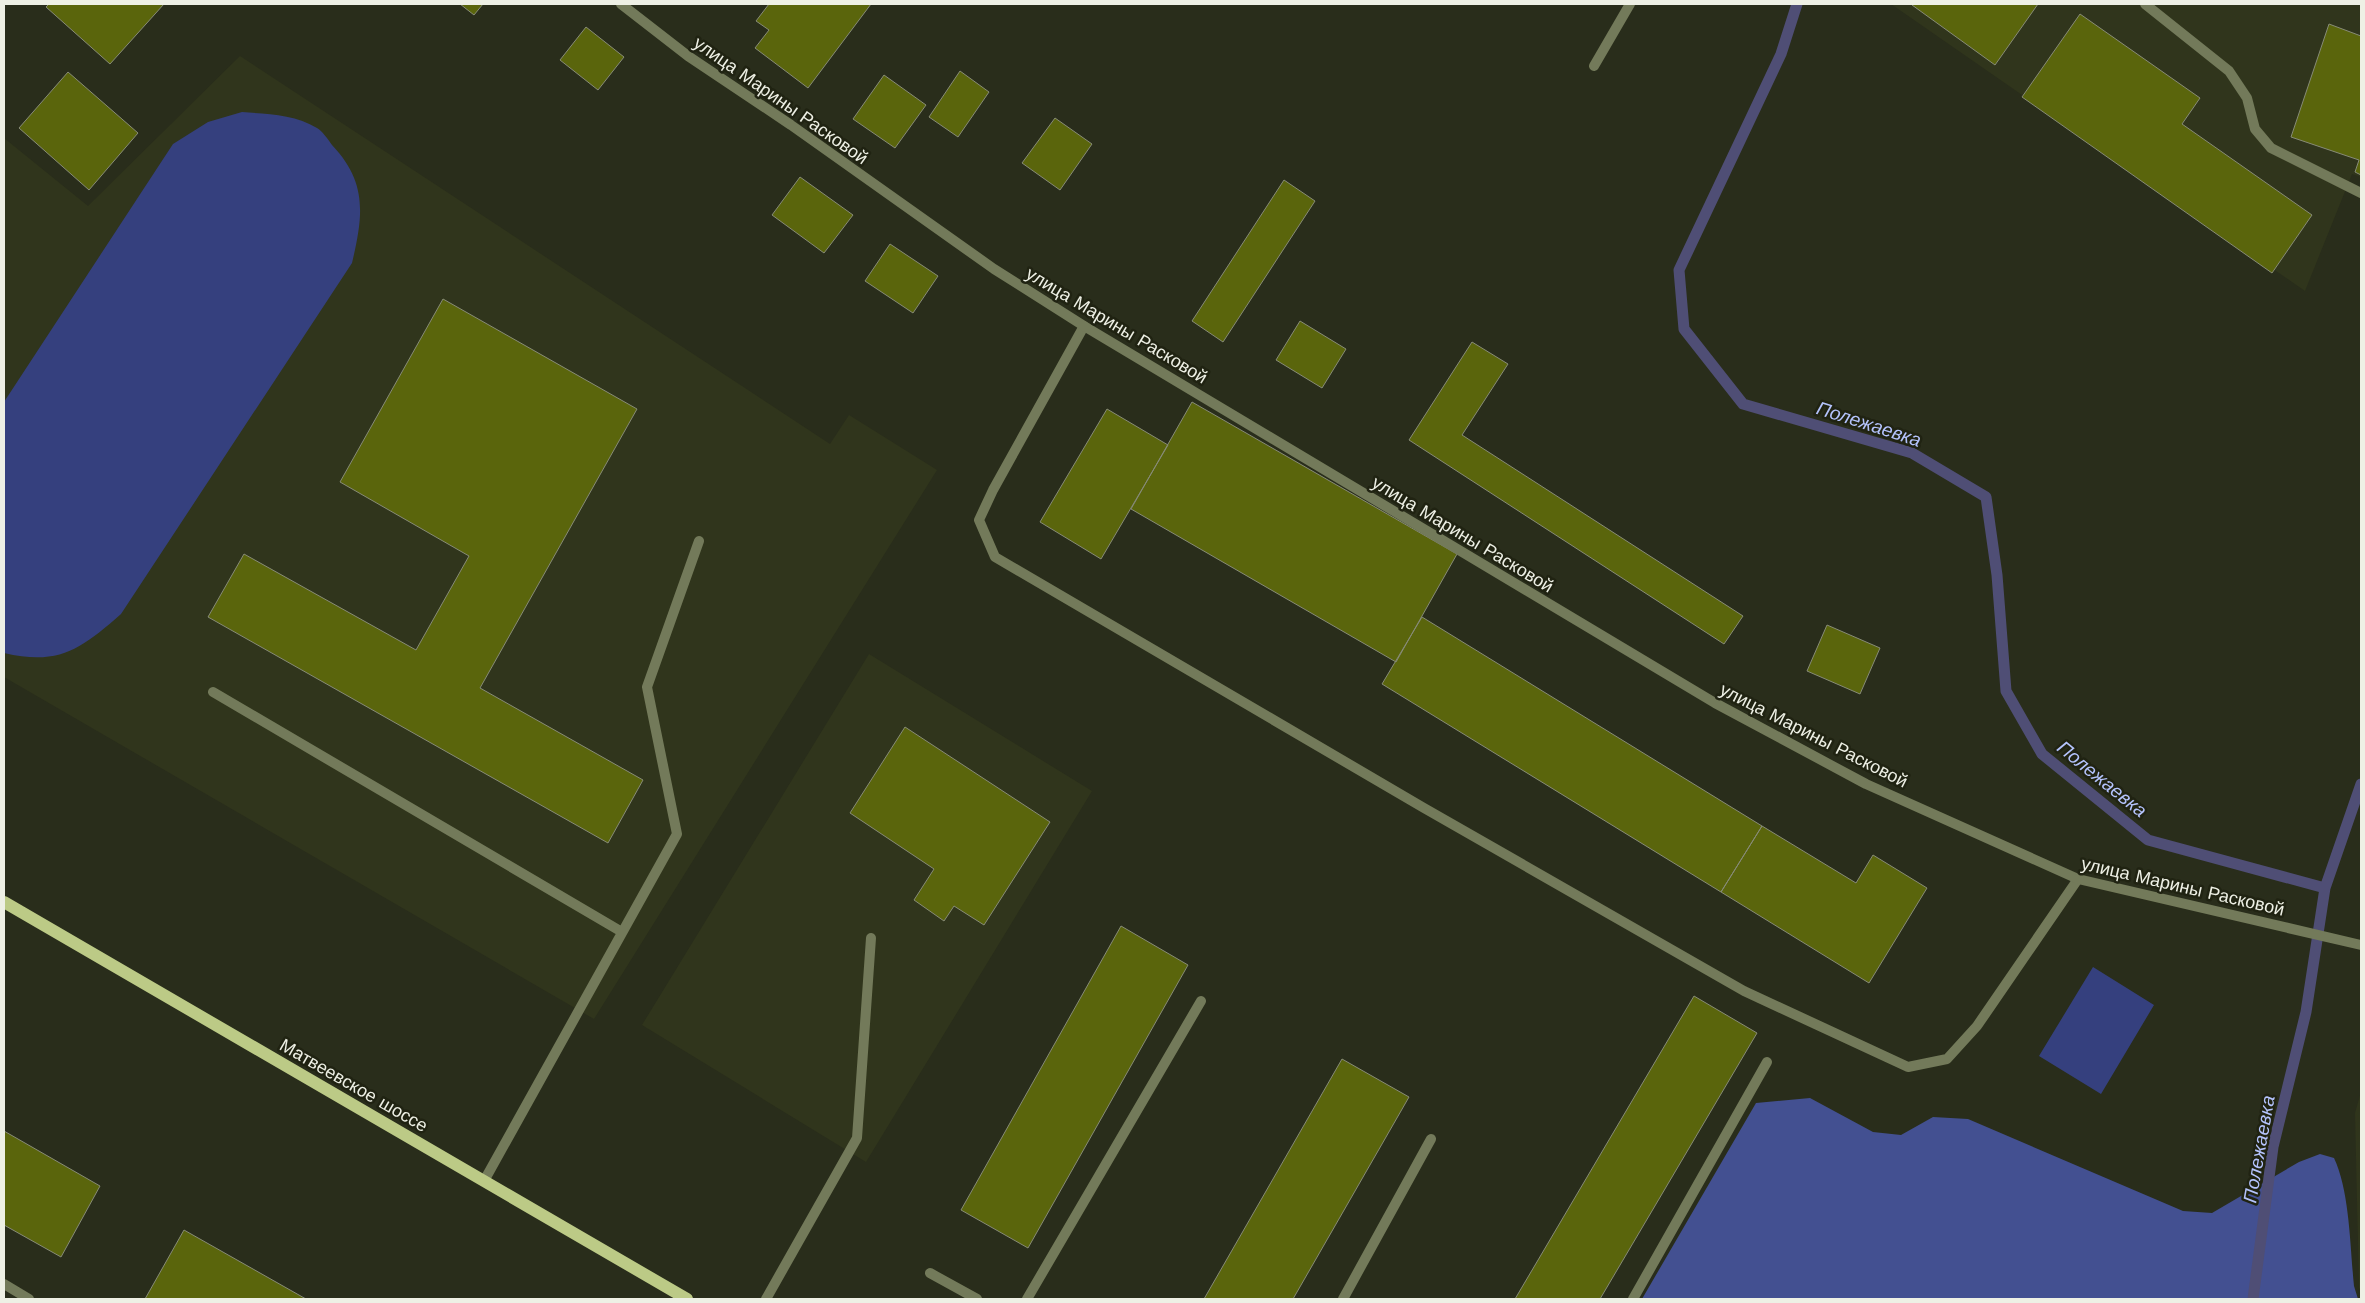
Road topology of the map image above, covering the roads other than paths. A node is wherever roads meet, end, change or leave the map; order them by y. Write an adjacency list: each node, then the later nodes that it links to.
1 (621, 4): 6 (street, улица Марины Расковой)
2 (1630, 4): 4 (street)
3 (2145, 4): 5 (street)
4 (1594, 66)
5 (2361, 193)
6 (1084, 326): 9 (street, улица Марины Расковой); 9 (street)
7 (699, 541): 11 (street)
8 (212, 692): 11 (street)
9 (2078, 879): 13 (street, улица Марины Расковой)
10 (4, 902): 17 (main road, Матвеевское шоссе)
11 (622, 932): 17 (street)
12 (871, 938): 22 (street)
13 (2361, 945)
14 (1201, 1001): 24 (street)
15 (1767, 1062): 26 (street)
16 (1430, 1139): 25 (street)
17 (484, 1181): 21 (main road, Матвеевское шоссе)
18 (930, 1273): 23 (street)
19 (4, 1284): 20 (street)
20 (29, 1299)
21 (687, 1299)
22 (766, 1299)
23 (977, 1299)
24 (1028, 1299)
25 (1343, 1299)
26 (1633, 1299)

